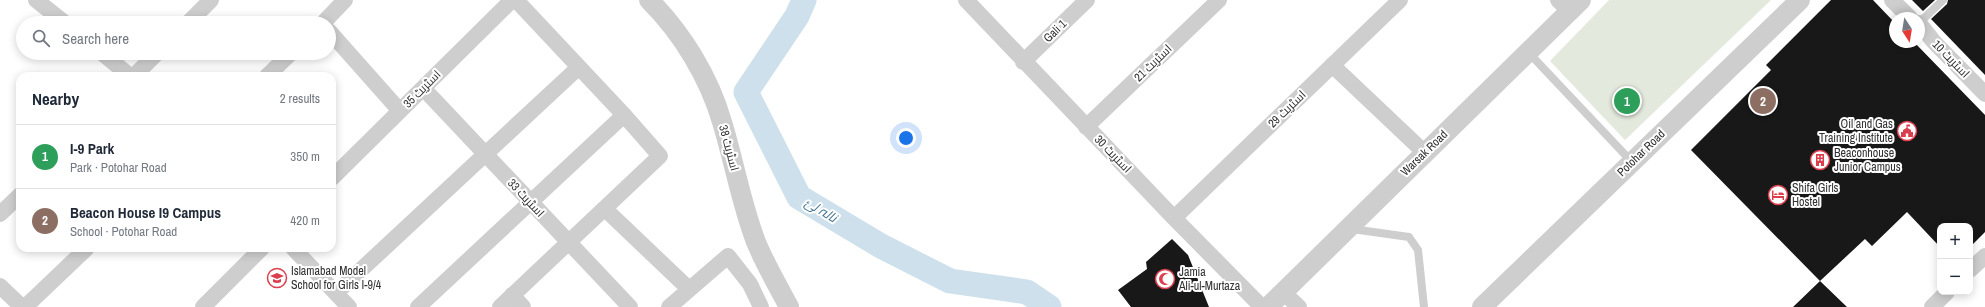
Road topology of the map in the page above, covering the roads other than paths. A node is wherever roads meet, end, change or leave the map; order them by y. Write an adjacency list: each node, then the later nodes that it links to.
1 (36, 0): 16 (street)
2 (211, 0): 17 (street)
3 (346, 0): 18 (street)
4 (512, 0): 32 (street, اسٹریٹ 35)
5 (516, 0): 28 (street)
6 (649, 0): 68 (street, اسٹریٹ 38)
7 (966, 0): 26 (street, اسٹریٹ 30)
8 (1087, 0): 26 (street, Gali 1)
9 (1219, 0): 36 (street, اسٹریٹ 21)
10 (1400, 0): 27 (street, اسٹریٹ 29)
11 (1800, 0): 39 (street, Potohar Road)
12 (1892, 0): 15 (street)
13 (1943, 0): 19 (lane)
14 (1570, 4): 22 (street, Warsak Road)
15 (1904, 12)
16 (56, 16)
17 (195, 16)
18 (330, 16)
19 (1925, 17)
20 (1925, 31): 33 (street, اسٹریٹ 10)
21 (336, 39): 34 (street)
22 (1528, 52): 37 (street, Warsak Road); 39 (lane)
23 (111, 60): 29 (street)
24 (150, 60): 30 (street)
25 (284, 60): 31 (street)
26 (1023, 62): 36 (street, اسٹریٹ 30)
27 (1332, 65): 37 (street); 45 (street, اسٹریٹ 29)
28 (579, 67): 35 (street); 38 (street)
29 (125, 72)
30 (138, 72)
31 (271, 72)
32 (423, 88): 34 (street, اسٹریٹ 35); 38 (street, اسٹریٹ 33)
33 (1985, 94)
34 (400, 111): 40 (street, اسٹریٹ 35)
35 (624, 115): 42 (street); 43 (street)
36 (1086, 127): 45 (street, اسٹریٹ 30)
37 (1425, 153): 46 (street, Warsak Road)
38 (485, 154): 42 (street, اسٹریٹ 33); 56 (street)
39 (1632, 162): 73 (street, Potohar Road)
40 (336, 174)
41 (16, 199): 44 (street)
42 (530, 202): 47 (street, اسٹریٹ 33); 62 (street)
43 (605, 209): 47 (street); 54 (street)
44 (0, 214)
45 (1174, 218): 69 (street, اسٹریٹ 30)
46 (1348, 228): 55 (street, Warsak Road); 72 (lane)
47 (569, 243): 57 (street); 65 (street, اسٹریٹ 33)
48 (83, 252): 59 (street)
49 (258, 252): 60 (street)
50 (298, 252): 56 (street)
51 (1985, 256): 52 (street)
52 (1973, 267)
53 (0, 286): 59 (street)
54 (689, 289): 66 (street); 67 (street)
55 (1283, 292): 70 (street, Warsak Road); 71 (street)
56 (336, 293): 61 (street)
57 (512, 295): 63 (street); 64 (street)
58 (1944, 295): 74 (street)
59 (24, 307)
60 (203, 307)
61 (349, 307)
62 (418, 307)
63 (500, 307)
64 (523, 307)
65 (630, 307)
66 (670, 307)
67 (761, 307)
68 (789, 307)
69 (1262, 307)
70 (1268, 307)
71 (1299, 307)
72 (1424, 307)
73 (1482, 307)
74 (1932, 307)

